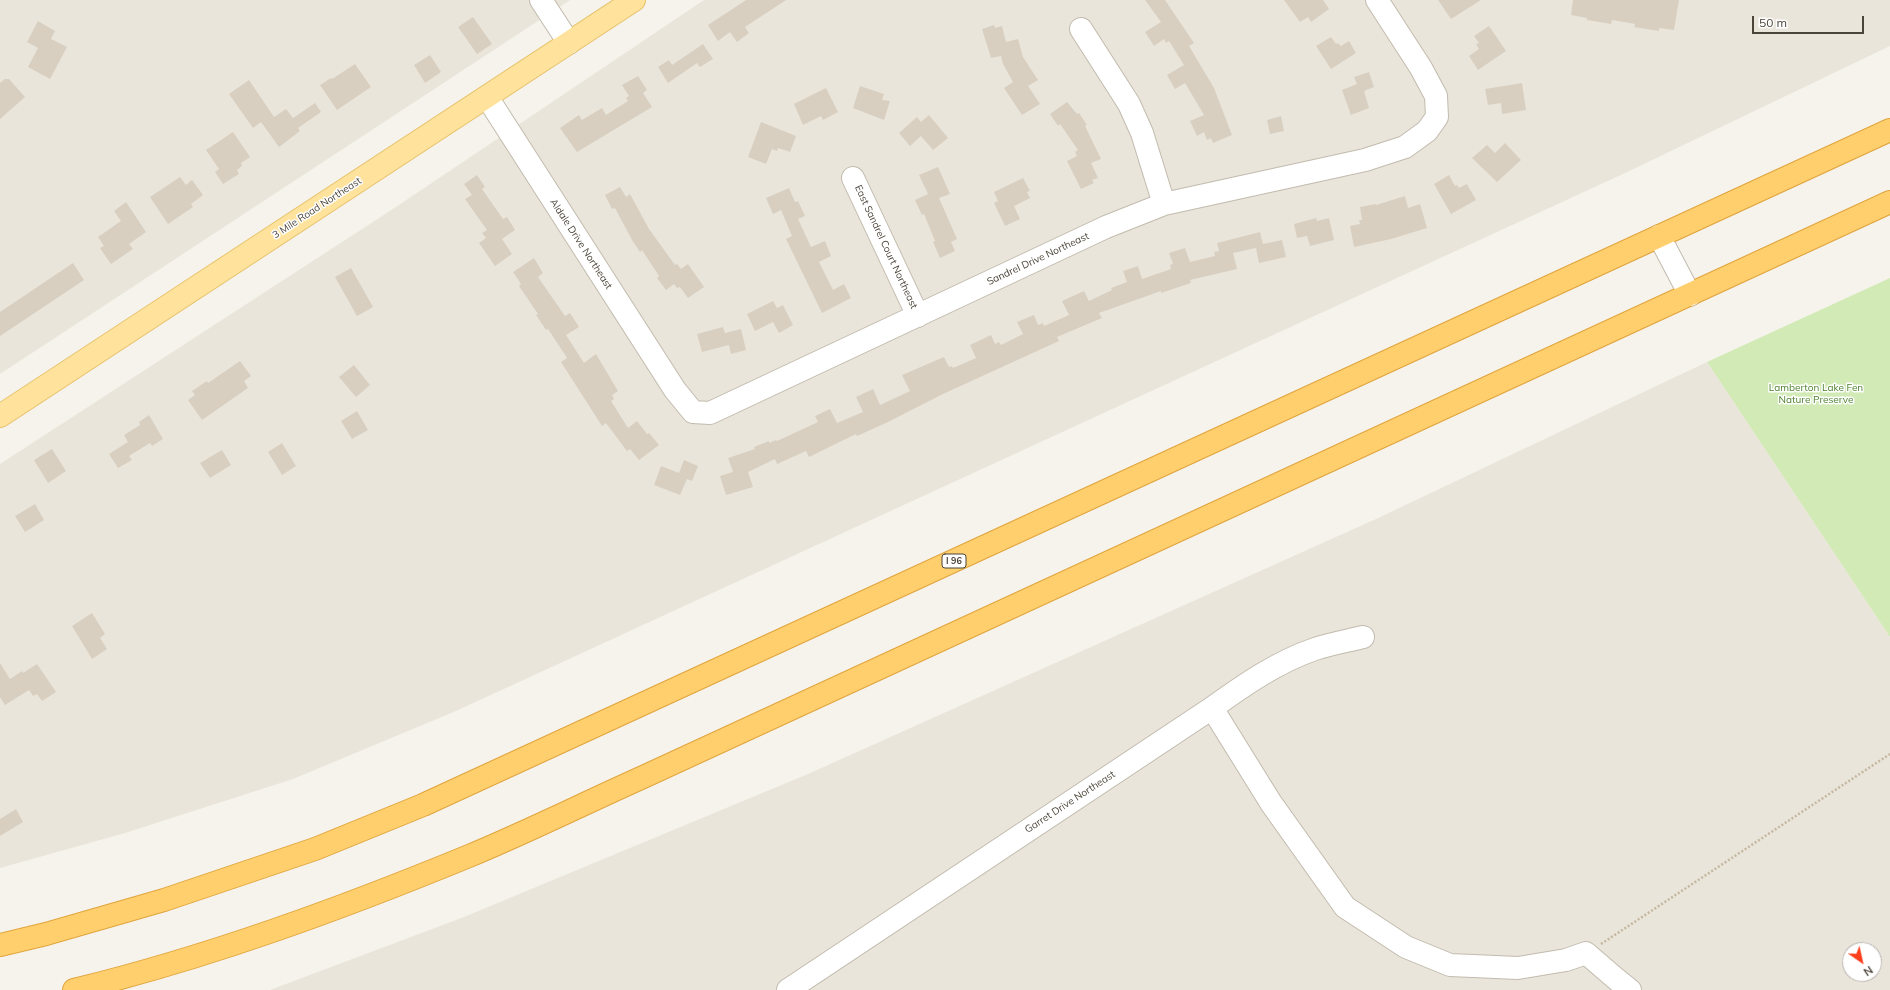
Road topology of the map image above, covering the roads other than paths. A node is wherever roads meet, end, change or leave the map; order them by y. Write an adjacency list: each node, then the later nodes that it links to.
1 (541, 0): 5 (street)
2 (634, 0): 5 (main road, 3 Mile Road Northeast)
3 (1377, 0): 10 (street, Sandrel Drive Northeast)
4 (1081, 29): 10 (street)
5 (568, 43): 6 (main road, 3 Mile Road Northeast)
6 (487, 97): 14 (street, Aldale Drive Northeast); 15 (main road, 3 Mile Road Northeast)
7 (1890, 130): 11 (highway, I 96)
8 (853, 178): 13 (street, East Sandrel Court Northeast)
9 (1890, 202): 12 (highway)
10 (1164, 204): 13 (street, Sandrel Drive Northeast)
11 (1659, 236): 12 (street); 18 (highway, I 96)
12 (1690, 295): 19 (highway)
13 (918, 316): 14 (street, Sandrel Drive Northeast)
14 (674, 390)
15 (0, 416)
16 (1363, 637): 17 (street, Garret Drive Northeast)
17 (1212, 708): 20 (street, Garret Drive Northeast); 21 (street)
18 (0, 945)
19 (74, 990)
20 (788, 990)
21 (1630, 990)

